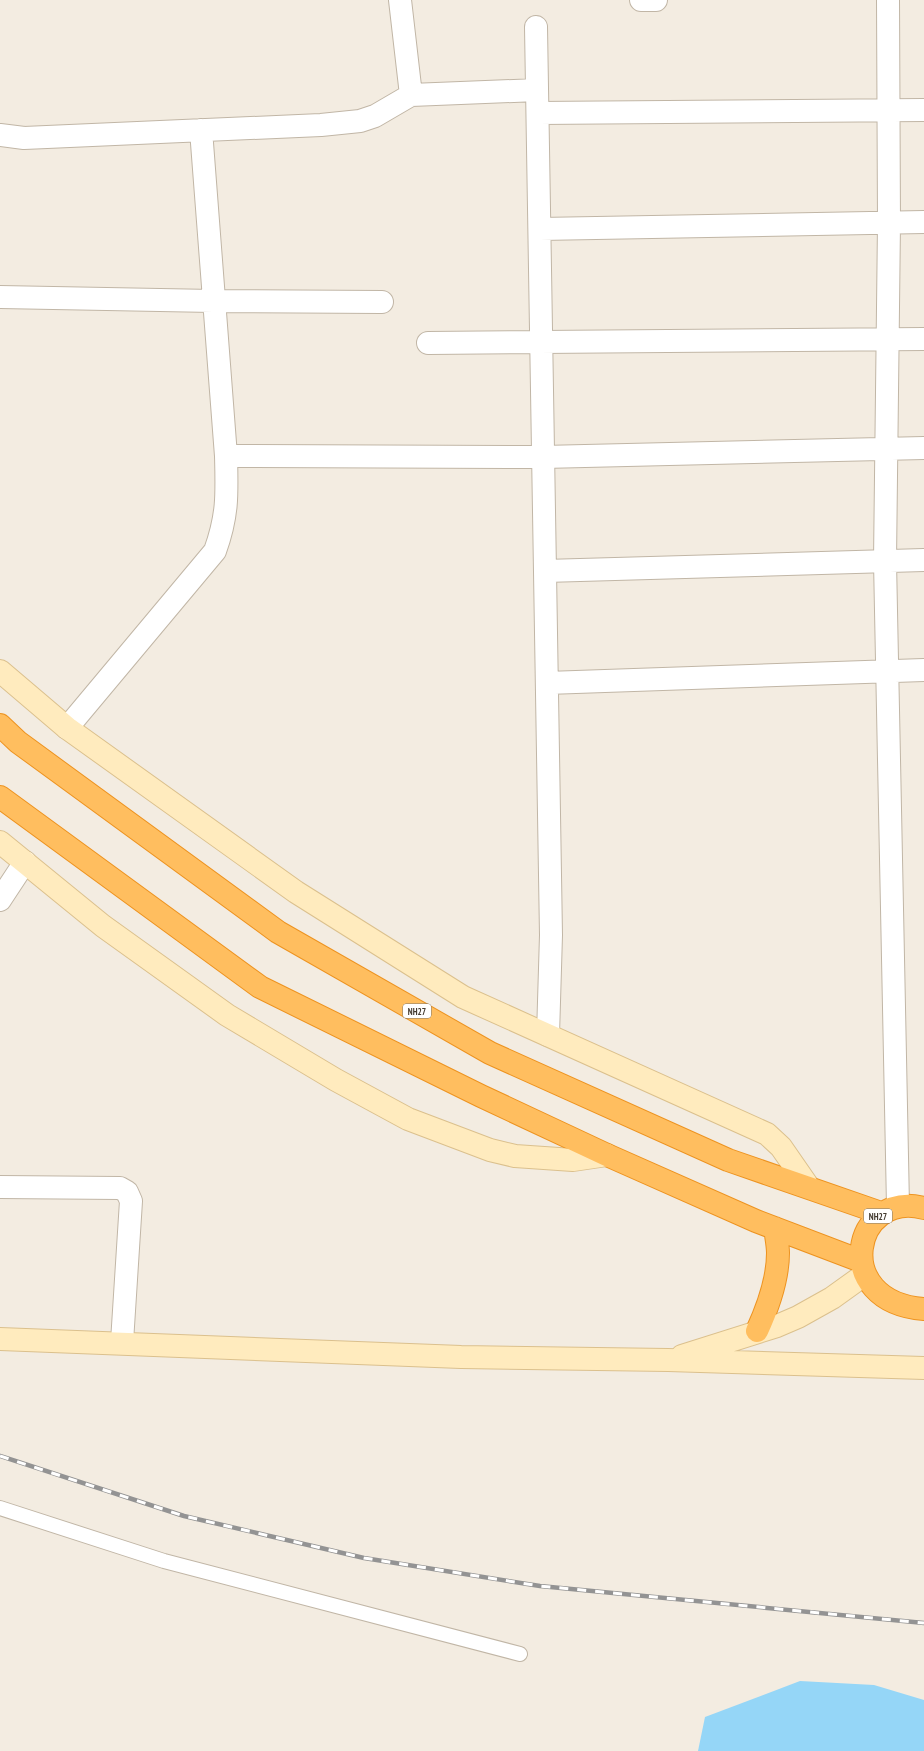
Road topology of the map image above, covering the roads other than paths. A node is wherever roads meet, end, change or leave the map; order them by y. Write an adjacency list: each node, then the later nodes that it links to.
1 (400, 0): 7 (street)
2 (641, 0): 3 (street)
3 (656, 0)
4 (888, 0): 8 (street)
5 (536, 27): 6 (street)
6 (537, 90): 7 (street); 10 (street)
7 (411, 95): 11 (street)
8 (890, 110): 9 (street); 10 (street); 14 (street)
9 (924, 110)
10 (538, 113): 15 (street)
11 (202, 130): 12 (street); 17 (street)
12 (0, 135)
13 (924, 222): 14 (street)
14 (889, 223): 15 (street); 19 (street)
15 (540, 229): 21 (street)
16 (0, 297): 17 (street)
17 (213, 301): 18 (street); 25 (street)
18 (382, 302)
19 (888, 339): 20 (street); 21 (street); 24 (street)
20 (924, 339)
21 (540, 341): 22 (street); 26 (street)
22 (428, 343)
23 (924, 448): 24 (street)
24 (887, 449): 26 (street); 28 (street)
25 (226, 456): 26 (street); 35 (street)
26 (543, 457): 29 (street)
27 (924, 560): 28 (street)
28 (886, 561): 29 (street); 30 (street)
29 (545, 572): 33 (street)
30 (888, 670): 31 (street); 33 (street); 45 (street)
31 (924, 670)
32 (0, 671): 35 (street)
33 (547, 683): 40 (street)
34 (0, 725): 42 (highway, NH27)
35 (67, 728): 40 (street)
36 (0, 797): 41 (highway)
37 (0, 842): 38 (street)
38 (26, 862): 39 (street); 41 (street)
39 (0, 900)
40 (548, 1035): 42 (street)
41 (607, 1155): 46 (highway)
42 (808, 1186): 45 (highway, NH27)
43 (0, 1187): 51 (street)
44 (924, 1208): 45 (highway, NH27)
45 (889, 1209): 47 (highway, NH27)
46 (775, 1228): 47 (highway); 49 (highway)
47 (863, 1268): 48 (highway); 49 (street)
48 (924, 1309)
49 (757, 1331): 52 (street)
50 (0, 1338): 51 (street)
51 (122, 1342): 52 (street)
52 (668, 1360): 53 (street)
53 (924, 1368)
54 (0, 1508): 55 (lane)
55 (520, 1654)

